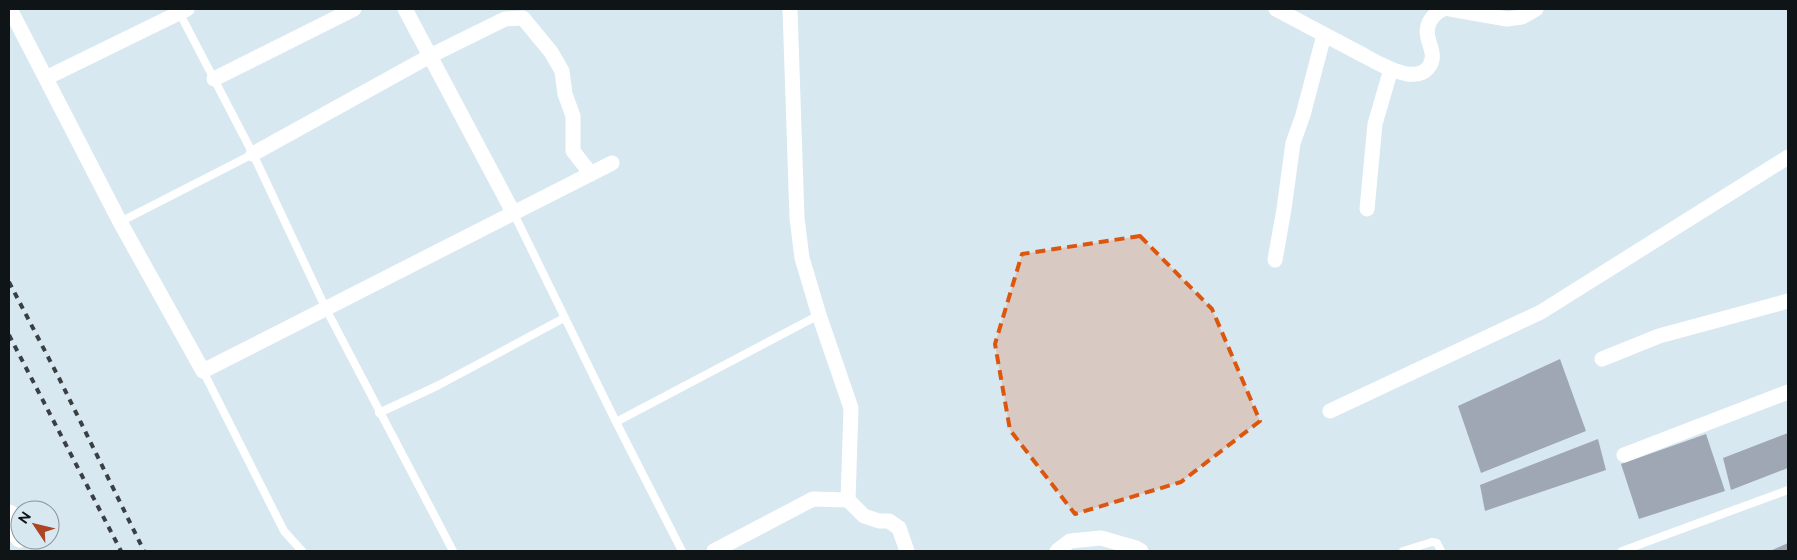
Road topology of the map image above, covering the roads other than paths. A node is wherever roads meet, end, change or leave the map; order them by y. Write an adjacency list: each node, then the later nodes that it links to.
1 (10, 9): 13 (street)
2 (354, 9): 14 (street)
3 (405, 9): 11 (street)
4 (790, 9): 25 (street)
5 (1276, 9): 10 (street)
6 (1450, 9): 7 (street)
7 (1536, 9)
8 (183, 10): 13 (street); 14 (lane)
9 (1436, 11): 12 (street)
10 (1324, 35): 12 (street); 22 (street)
11 (430, 56): 15 (street); 18 (street); 20 (street)
12 (1391, 69): 19 (street)
13 (46, 78): 21 (street)
14 (214, 79): 15 (lane)
15 (253, 154): 21 (lane); 24 (lane)
16 (1788, 157): 30 (street)
17 (612, 163): 18 (street)
18 (591, 174): 20 (street)
19 (1367, 209)
20 (514, 214): 24 (street); 26 (lane)
21 (120, 222): 28 (street)
22 (1274, 260)
23 (1788, 301): 27 (street)
24 (326, 309): 28 (street); 31 (lane)
25 (819, 315): 32 (lane); 35 (street)
26 (564, 318): 31 (lane); 32 (lane)
27 (1602, 360)
28 (203, 371): 36 (lane)
29 (1788, 392): 33 (street)
30 (1330, 411)
31 (379, 413): 37 (lane)
32 (616, 422): 38 (lane)
33 (1624, 454)
34 (1788, 490): 45 (lane)
35 (848, 500): 39 (street); 40 (street)
36 (302, 551)
37 (453, 551)
38 (682, 551)
39 (714, 551)
40 (907, 551)
41 (1057, 551): 42 (street)
42 (1141, 551)
43 (1403, 551): 44 (lane)
44 (1441, 551)
45 (1622, 551)

